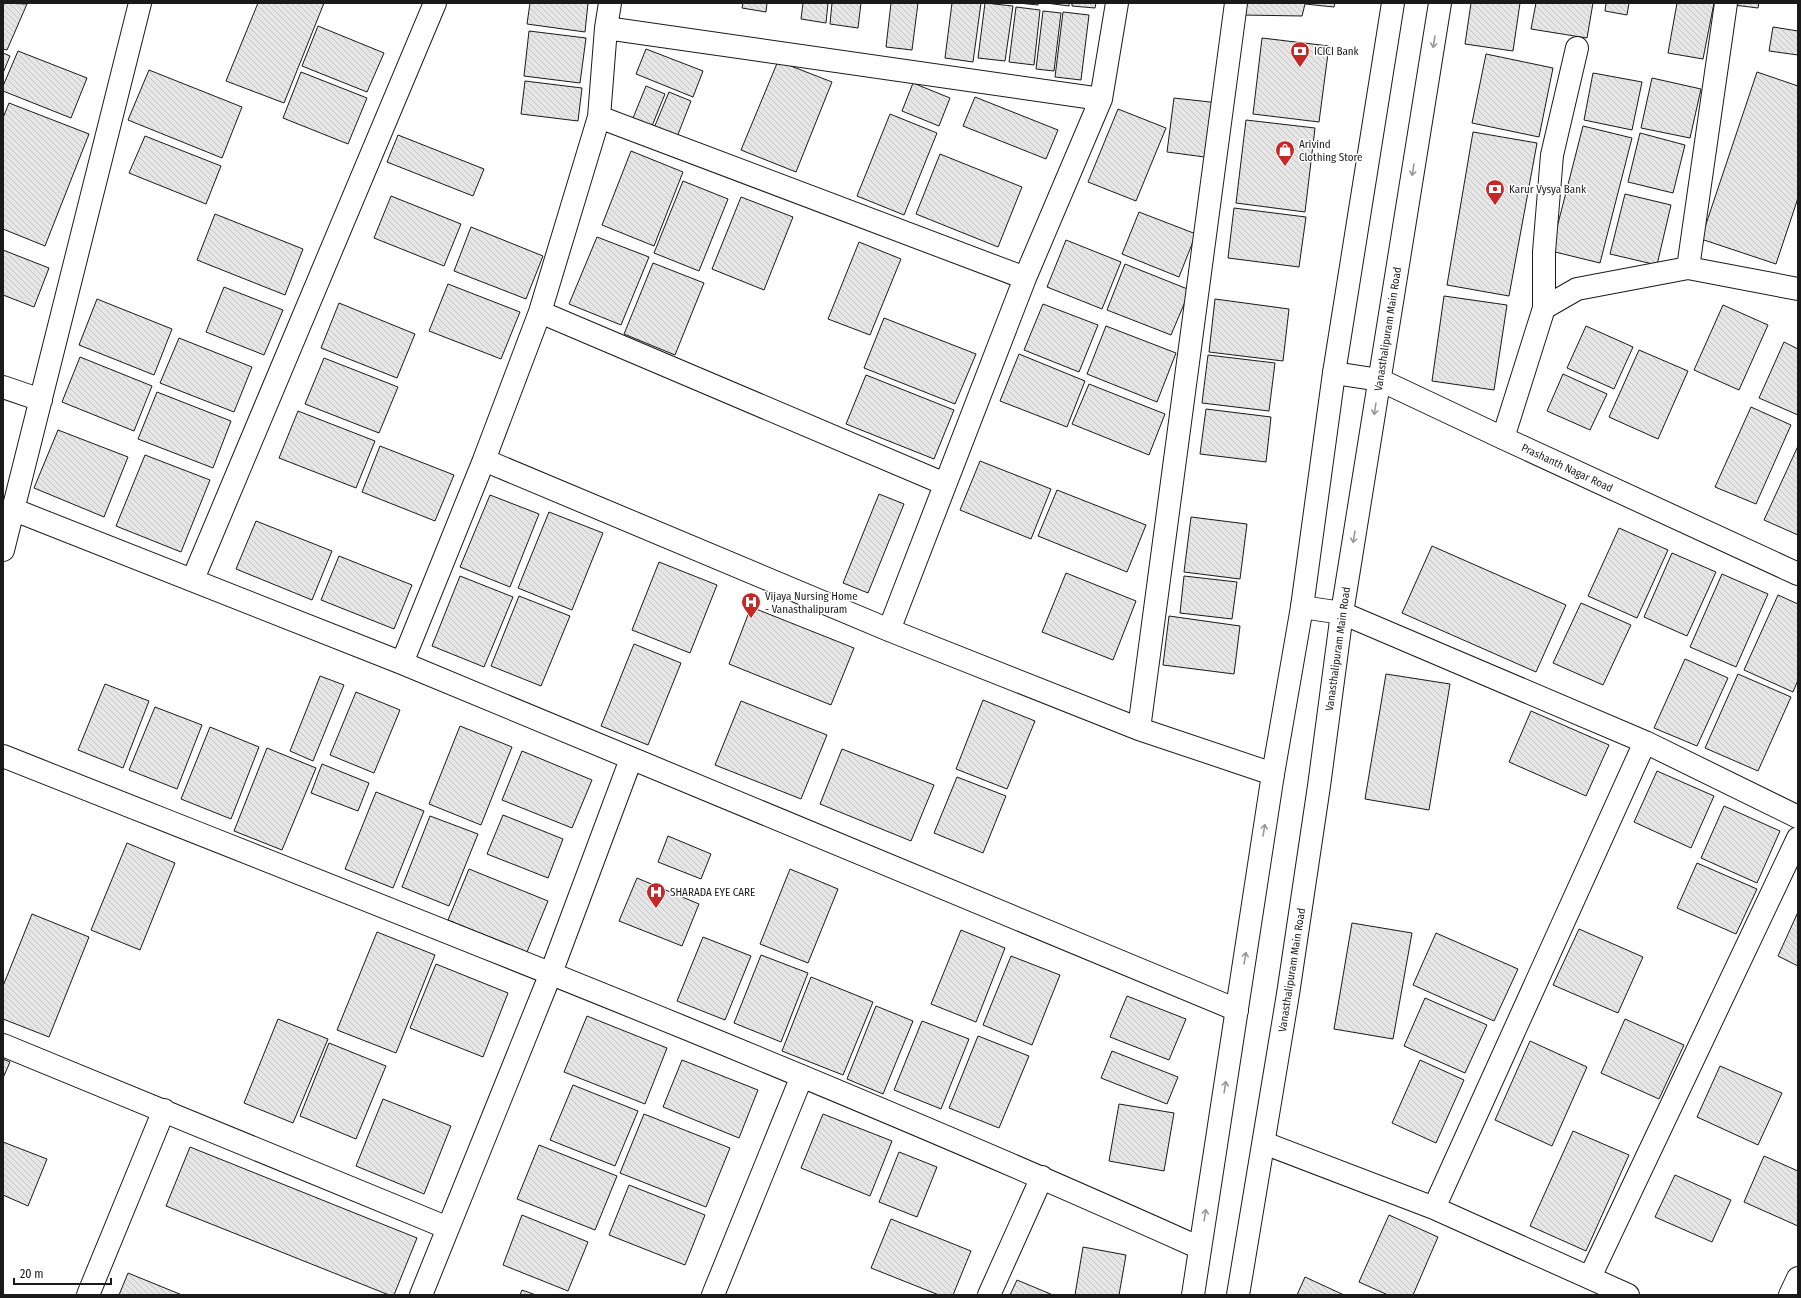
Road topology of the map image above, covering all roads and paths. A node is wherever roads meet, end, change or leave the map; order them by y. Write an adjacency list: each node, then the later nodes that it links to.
1 (140, 3): 21 (street)
2 (435, 3): 28 (street)
3 (610, 3): 9 (street)
4 (1117, 3): 11 (street)
5 (1236, 3): 33 (street)
6 (1394, 3): 18 (street)
7 (1440, 3): 19 (street, Vanasthalipuram Main Road, one-way to 19)
8 (1726, 3): 13 (street)
9 (606, 28): 11 (street); 12 (street)
10 (1577, 48): 16 (street)
11 (1101, 99): 14 (street)
12 (599, 117): 14 (street); 17 (street)
13 (1688, 268): 15 (street); 16 (street)
14 (1025, 278): 24 (street)
15 (1798, 289)
16 (1544, 308): 22 (street)
17 (540, 312): 23 (street); 24 (street)
18 (1334, 373): 19 (street, Prashanth Nagar Road); 29 (street)
19 (1380, 380): 22 (street, Prashanth Nagar Road); 30 (street, Vanasthalipuram Main Road, one-way to 30)
20 (3, 387): 21 (street)
21 (41, 400): 25 (street)
22 (1504, 438): 27 (street, Prashanth Nagar Road)
23 (484, 460): 31 (street); 32 (street)
24 (945, 484): 31 (street)
25 (12, 509): 26 (street); 28 (street)
26 (3, 550)
27 (1798, 574)
28 (193, 579): 32 (street)
29 (1302, 607): 30 (street); 37 (street)
30 (1342, 614): 34 (street); 45 (street, Vanasthalipuram Main Road)
31 (889, 630): 33 (street)
32 (402, 663): 36 (street)
33 (1139, 729): 37 (street)
34 (1645, 742): 38 (street); 47 (street)
35 (3, 756): 40 (street)
36 (631, 759): 40 (street); 41 (street)
37 (1273, 774): 41 (street, one-way to 37)
38 (1798, 817)
39 (1798, 838): 50 (street)
40 (551, 973): 43 (street); 48 (street)
41 (1237, 1010): 49 (street, one-way to 41)
42 (3, 1045): 44 (street)
43 (802, 1076): 46 (street); 54 (street)
44 (164, 1110): 48 (street); 52 (street)
45 (1264, 1143): 47 (street); 57 (street, Vanasthalipuram Main Road)
46 (1042, 1177): 49 (street); 55 (street)
47 (1434, 1208): 50 (street)
48 (448, 1228): 53 (street)
49 (1200, 1248): 56 (street)
50 (1590, 1277): 58 (street)
51 (1798, 1278): 59 (street)
52 (88, 1295)
53 (421, 1295)
54 (713, 1295)
55 (989, 1295)
56 (1192, 1295)
57 (1238, 1295)
58 (1628, 1295)
59 (1790, 1295)

